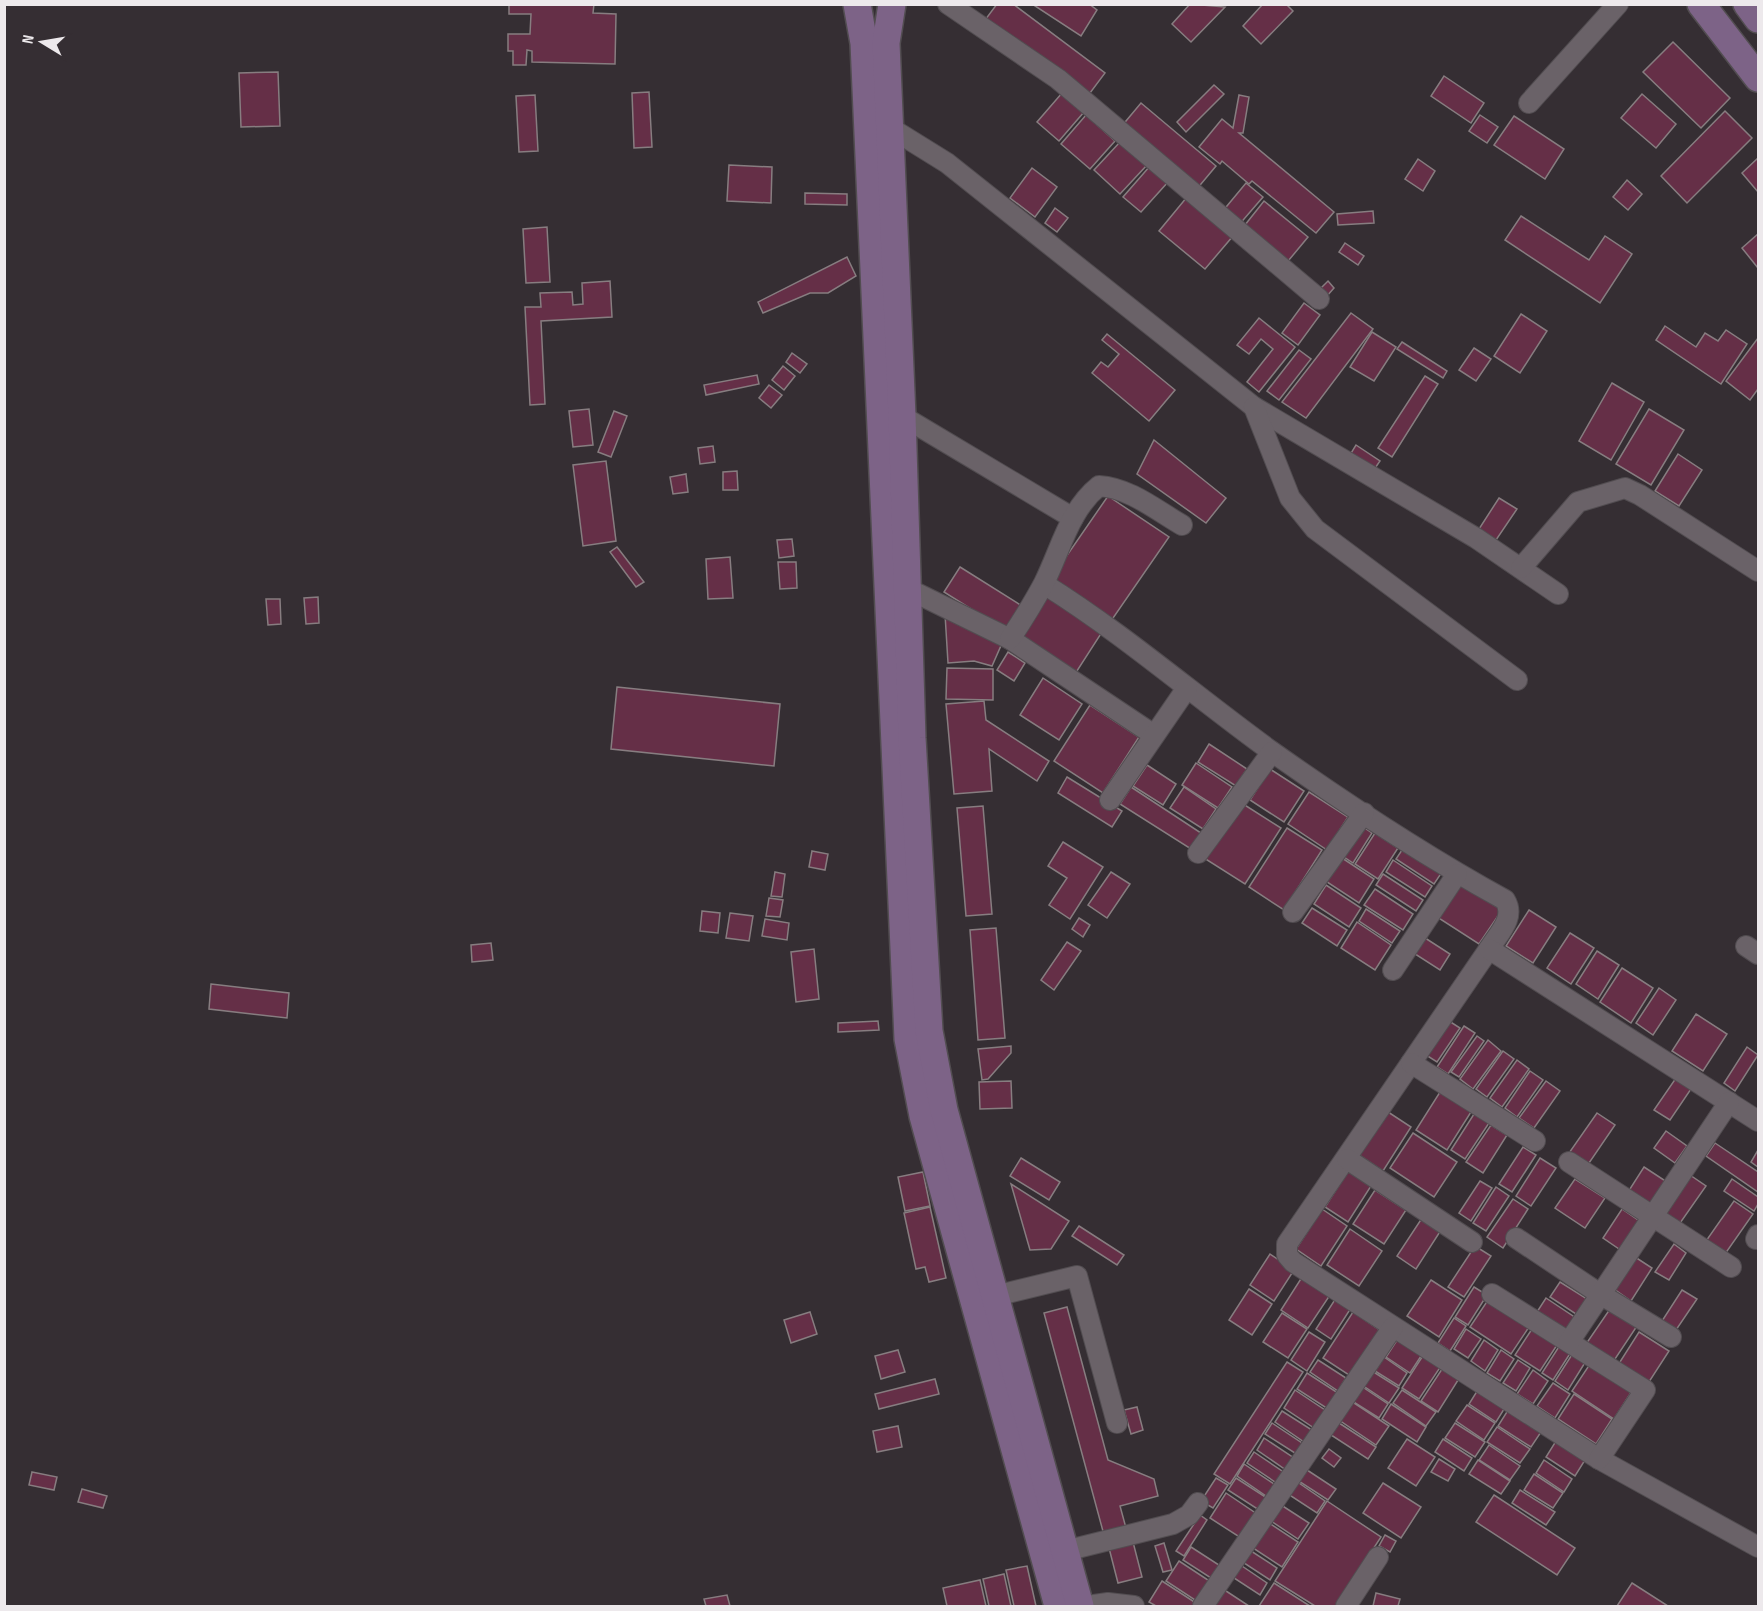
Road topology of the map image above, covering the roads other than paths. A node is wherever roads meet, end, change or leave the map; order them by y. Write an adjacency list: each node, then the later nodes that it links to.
1 (857, 4): 10 (main road)
2 (862, 4): 10 (main road)
3 (884, 4): 10 (main road)
4 (892, 4): 10 (main road)
5 (948, 4): 14 (street)
6 (1618, 4): 12 (street)
7 (1701, 4): 11 (main road)
8 (1747, 4): 9 (main road)
9 (1758, 19)
10 (875, 43): 13 (main road); 22 (main road)
11 (1758, 78)
12 (1529, 103)
13 (890, 127): 15 (street); 16 (main road)
14 (1319, 299)
15 (1254, 407): 19 (street); 25 (street)
16 (902, 416): 17 (street); 22 (main road)
17 (1073, 518): 18 (street); 21 (street)
18 (1182, 525)
19 (1521, 568): 20 (street); 23 (street)
20 (1758, 571)
21 (1044, 584): 24 (street); 26 (street)
22 (896, 586): 24 (street); 48 (main road); 58 (main road)
23 (1558, 594)
24 (1011, 639): 27 (street)
25 (1517, 680)
26 (1187, 688): 27 (street); 28 (street)
27 (1154, 735): 29 (street)
28 (1272, 752): 30 (street); 31 (street)
29 (1110, 800)
30 (1364, 813): 32 (street); 33 (street)
31 (1198, 853)
32 (1457, 874): 34 (street); 35 (street)
33 (1293, 912)
34 (1489, 949): 36 (street); 37 (street)
35 (1393, 970)
36 (1412, 1063): 39 (street); 40 (street)
37 (1729, 1102): 38 (street); 42 (street)
38 (1758, 1121)
39 (1535, 1141)
40 (1347, 1159): 44 (street); 49 (street)
41 (1569, 1162): 42 (street)
42 (1651, 1217): 45 (street); 47 (street)
43 (1516, 1238): 47 (street)
44 (1472, 1242)
45 (1731, 1267)
46 (1492, 1294): 51 (street)
47 (1600, 1294): 50 (street); 51 (street)
48 (995, 1296): 52 (street); 56 (main road)
49 (1393, 1327): 53 (street); 62 (street)
50 (1671, 1337)
51 (1569, 1342): 53 (street)
52 (1117, 1423)
53 (1599, 1459): 55 (street)
54 (1198, 1503): 56 (street)
55 (1758, 1547)
56 (1065, 1551): 59 (main road)
57 (1378, 1557): 63 (street)
58 (1058, 1606)
59 (1080, 1606)
60 (1088, 1606): 61 (street)
61 (1134, 1606)
62 (1203, 1606)
63 (1346, 1606)

